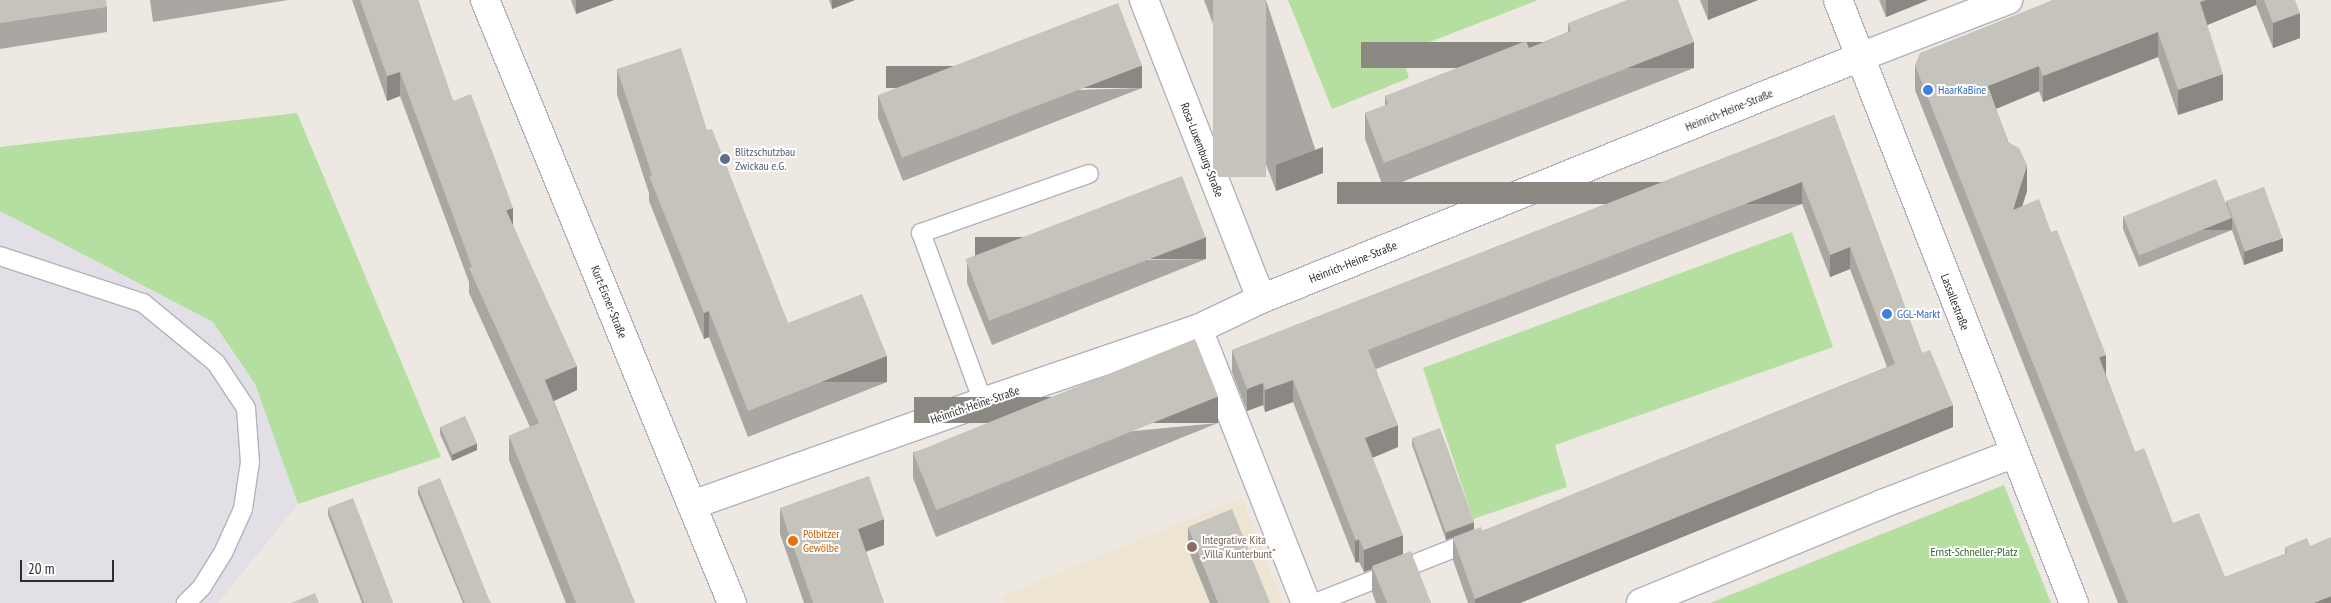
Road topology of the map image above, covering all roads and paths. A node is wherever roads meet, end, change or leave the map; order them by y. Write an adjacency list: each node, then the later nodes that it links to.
1 (486, 0): 12 (street, Kurt-Eisner-Straße)
2 (1144, 0): 8 (street, Rosa-Luxemburg-Straße)
3 (1838, 0): 5 (street, Lassallestraße)
4 (2008, 0): 5 (street, Heinrich-Heine-Straße)
5 (1860, 57): 8 (street, Heinrich-Heine-Straße); 11 (street, Lassallestraße)
6 (1088, 174): 10 (lane)
7 (0, 256): 14 (lane)
8 (1261, 299): 9 (street, Heinrich-Heine-Straße)
9 (1198, 329): 10 (street, Heinrich-Heine-Straße); 16 (street)
10 (983, 402): 12 (street, Heinrich-Heine-Straße)
11 (2015, 453): 18 (street); 19 (street, Lassallestraße)
12 (692, 505): 15 (street, Kurt-Eisner-Straße)
13 (1491, 534): 17 (lane)
14 (186, 603)
15 (732, 603)
16 (1306, 603)
17 (1315, 603)
18 (1641, 603)
19 (2074, 603)

